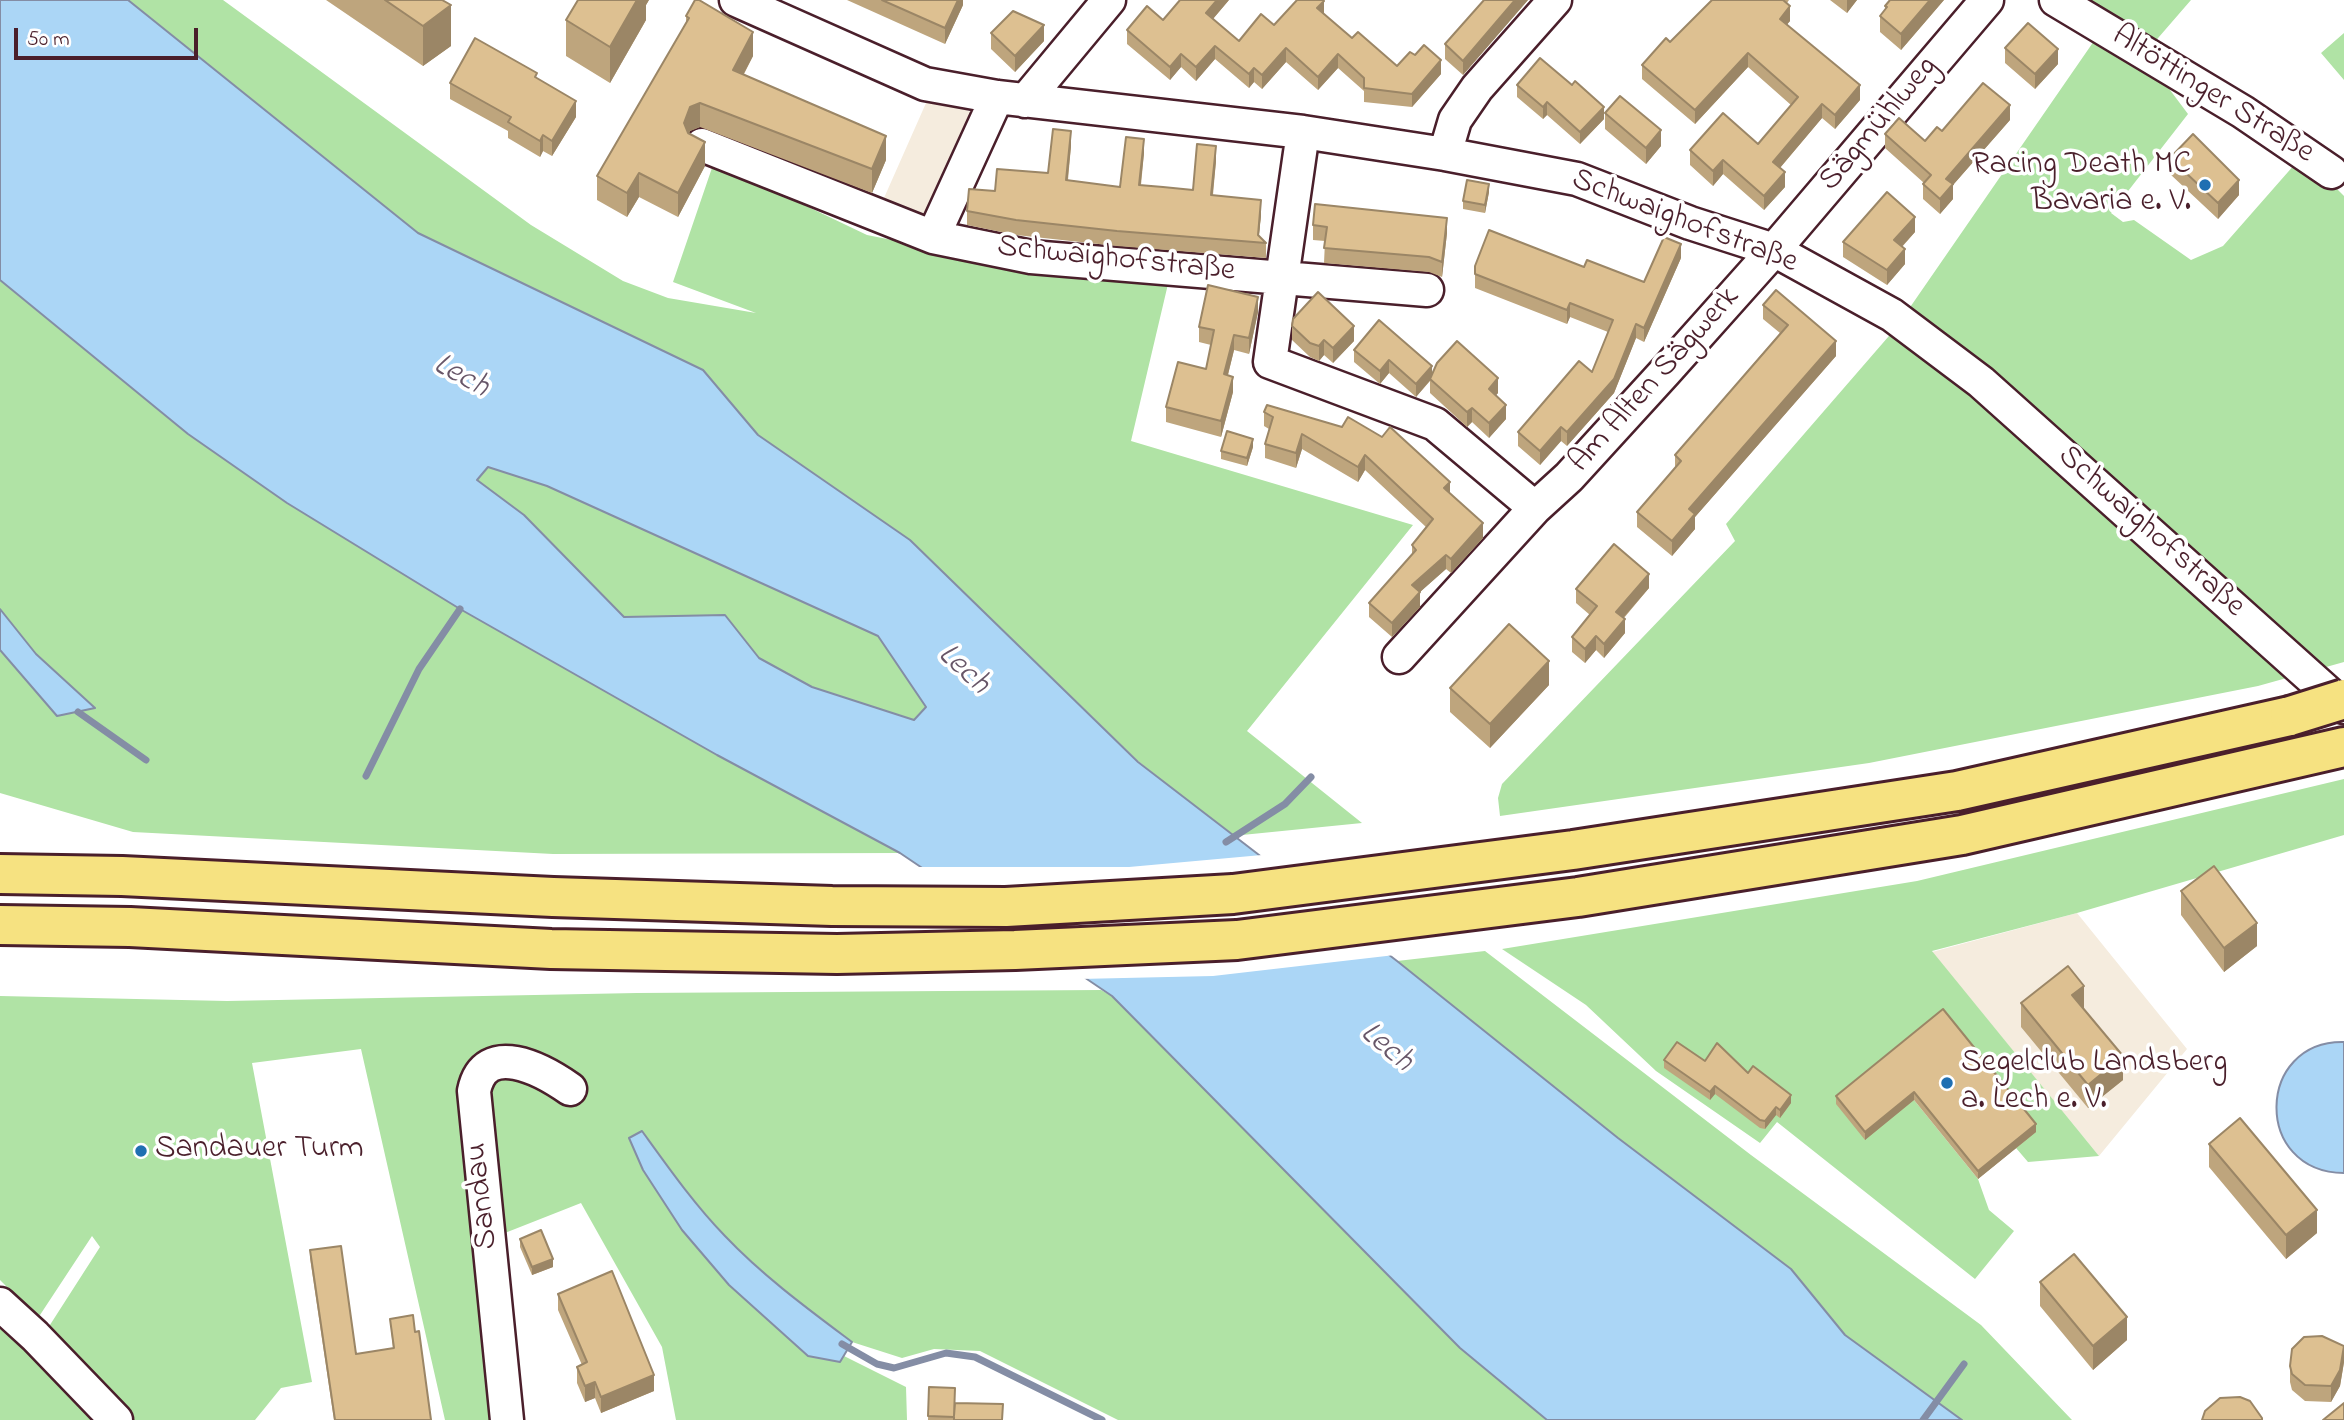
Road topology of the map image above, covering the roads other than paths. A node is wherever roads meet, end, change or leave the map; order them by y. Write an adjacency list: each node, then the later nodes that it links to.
1 (736, 0): 6 (street, Schwaighofstraße)
2 (1109, 0): 6 (street)
3 (1555, 0): 9 (street)
4 (1987, 0): 12 (street, Sägmühlweg)
5 (2056, 0): 10 (street, Altöttinger Straße)
6 (1011, 99): 7 (street, Schwaighofstraße); 11 (street)
7 (1303, 132): 9 (street, Schwaighofstraße); 13 (street)
8 (702, 145): 11 (street, Schwaighofstraße)
9 (1445, 154): 12 (street, Schwaighofstraße)
10 (2331, 172)
11 (933, 237): 13 (street, Schwaighofstraße)
12 (1774, 250): 15 (street, Am Alten Sägwerk); 18 (street, Schwaighofstraße)
13 (1285, 276): 14 (street, Schwaighofstraße); 15 (street)
14 (1427, 290)
15 (1535, 508): 16 (street, Am Alten Sägwerk)
16 (1399, 657)
17 (2344, 699): 20 (highway, bridge)
18 (2344, 707)
19 (2336, 749): 21 (highway)
20 (0, 874)
21 (0, 925)
22 (570, 1089): 25 (street, Sandau)
23 (0, 1304): 24 (street)
24 (116, 1420)
25 (507, 1420)

